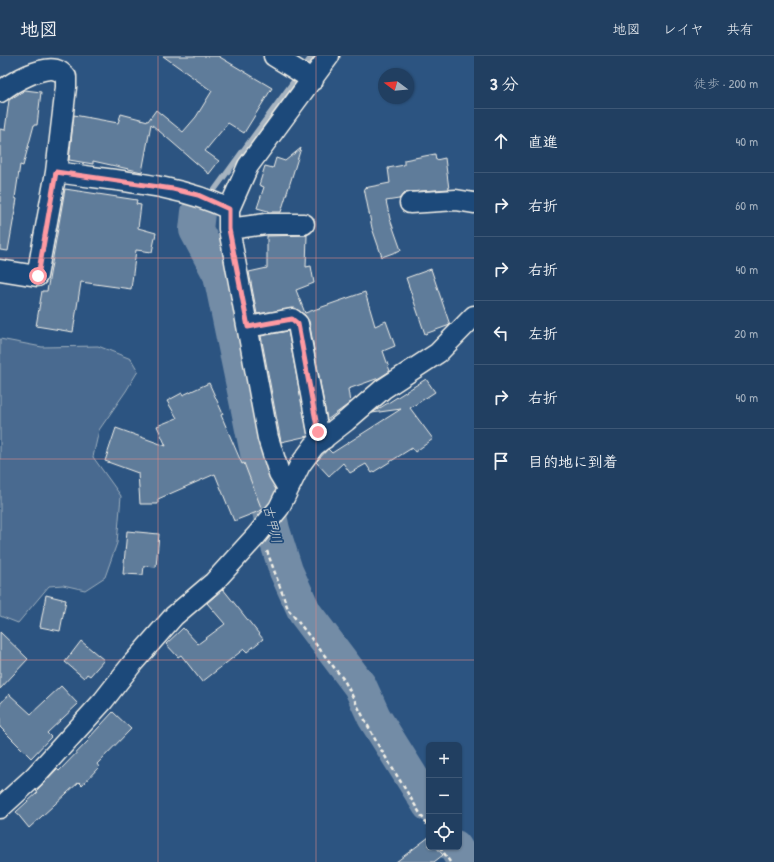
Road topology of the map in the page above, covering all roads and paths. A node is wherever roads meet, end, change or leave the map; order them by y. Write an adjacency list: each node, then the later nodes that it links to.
1 (274, 56): 3 (street)
2 (329, 56): 3 (street)
3 (312, 80): 8 (street)
4 (0, 92): 5 (street)
5 (56, 172): 8 (street); 11 (street)
6 (410, 203): 7 (street)
7 (474, 203)
8 (229, 209): 10 (street)
9 (304, 224): 10 (street)
10 (229, 229): 13 (street)
11 (0, 270)
12 (474, 316): 14 (street)
13 (248, 327): 14 (street); 15 (street)
14 (324, 439): 15 (street)
15 (288, 488): 16 (street)
16 (256, 536): 17 (street); 18 (path)
17 (0, 808)
18 (426, 823)
19 (442, 850): 20 (path)
20 (450, 862)

